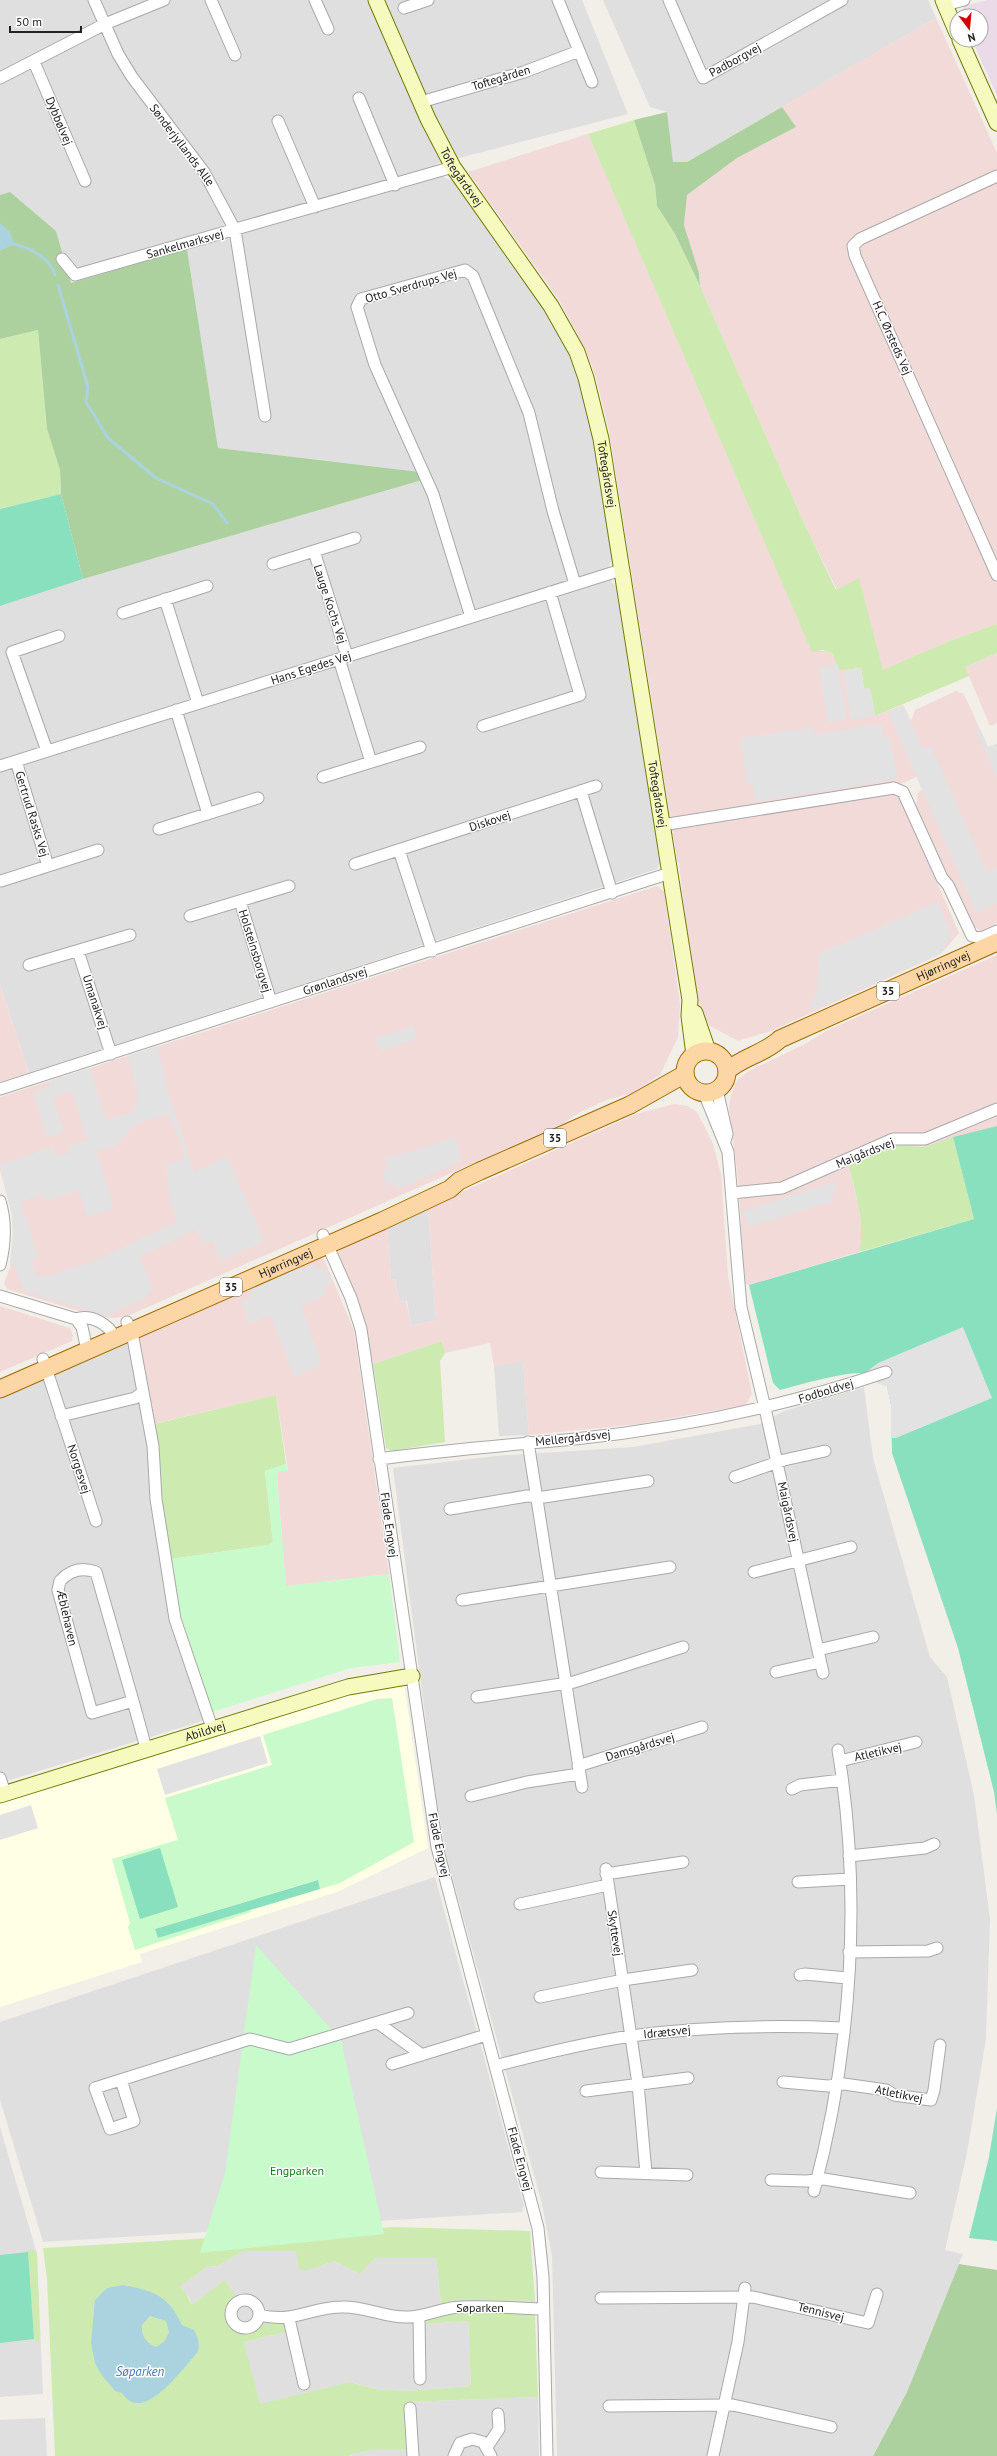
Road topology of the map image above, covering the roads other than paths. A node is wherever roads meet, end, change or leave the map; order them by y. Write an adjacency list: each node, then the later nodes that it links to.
1 (94, 0): 14 (street, Sønderjyllands Alle)
2 (164, 0): 14 (street)
3 (211, 0): 18 (street)
4 (316, 0): 15 (street)
5 (376, 0): 23 (street, Toftegårdsvej)
6 (428, 0): 12 (street)
7 (558, 0): 17 (street)
8 (668, 0): 9 (street, Padborgvej)
9 (842, 0)
10 (964, 0): 11 (street)
11 (944, 3): 13 (street)
12 (404, 8)
13 (949, 15)
14 (105, 24): 19 (street); 31 (street, Sønderjyllands Alle)
15 (328, 29)
16 (964, 48): 25 (street)
17 (579, 50): 21 (street); 23 (street, Toftegården)
18 (235, 55)
19 (34, 62): 20 (street); 28 (street, Dybbølvej)
20 (0, 78)
21 (592, 82)
22 (359, 98): 29 (street)
23 (421, 102): 26 (street, Toftegårdsvej)
24 (278, 121): 30 (street)
25 (997, 123)
26 (453, 167): 29 (street, Sankelmarksvej); 37 (street, Toftegårdsvej)
27 (997, 176): 38 (street, H.C. Ørsteds Vej)
28 (85, 181)
29 (395, 185): 30 (street, Sankelmarksvej)
30 (315, 207): 31 (street, Sankelmarksvej)
31 (236, 230): 32 (street, Sankelmarksvej); 33 (street, Sønderjyllands Alle)
32 (62, 259)
33 (265, 416)
34 (355, 538): 35 (street, Lauge Kochs Vej)
35 (314, 551): 36 (street, Lauge Kochs Vej); 46 (street, Lauge Kochs Vej)
36 (273, 564)
37 (621, 570): 39 (street, Hans Egedes Vej); 60 (street, Toftegårdsvej)
38 (997, 575)
39 (575, 584): 41 (street, Hans Egedes Vej); 44 (street, Otto Sverdrups Vej)
40 (207, 586): 42 (street)
41 (550, 592): 44 (street, Hans Egedes Vej); 49 (street)
42 (165, 599): 43 (street); 47 (street)
43 (123, 613)
44 (471, 617): 46 (street, Hans Egedes Vej)
45 (59, 636): 51 (street)
46 (343, 658): 47 (street, Hans Egedes Vej); 53 (street, Lauge Kochs Vej)
47 (198, 704): 48 (street, Hans Egedes Vej)
48 (176, 710): 51 (street, Hans Egedes Vej); 59 (street)
49 (483, 726)
50 (420, 747): 53 (street)
51 (47, 751): 52 (street, Hans Egedes Vej)
52 (16, 761): 54 (street, Hans Egedes Vej); 65 (street, Gertrud Rasks Vej)
53 (371, 762): 55 (street)
54 (0, 766)
55 (323, 777)
56 (596, 786): 57 (street, Diskovej)
57 (581, 791): 63 (street, Diskovej); 69 (street)
58 (258, 798): 59 (street)
59 (208, 814): 61 (street)
60 (662, 825): 66 (street, Toftegårdsvej); 72 (street)
61 (159, 829)
62 (98, 850): 65 (street, Gertrud Rasks Vej)
63 (399, 850): 64 (street, Diskovej); 76 (street)
64 (355, 864)
65 (48, 866): 67 (street, Gertrud Rasks Vej)
66 (670, 873): 69 (street, Grønlandsvej); 80 (street, Toftegårdsvej)
67 (1, 882)
68 (289, 886): 70 (street, Holsteinsborgvej)
69 (612, 893): 76 (street, Grønlandsvej)
70 (240, 901): 71 (street, Holsteinsborgvej); 78 (street, Holsteinsborgvej)
71 (190, 916)
72 (997, 931)
73 (130, 935): 75 (street)
74 (997, 942): 80 (main road, Hjørringvej / 35)
75 (78, 951): 77 (street); 79 (street, Umanakvej)
76 (432, 951): 78 (street, Grønlandsvej)
77 (29, 966)
78 (271, 1002): 79 (street, Grønlandsvej)
79 (111, 1054): 82 (street, Grønlandsvej)
80 (712, 1058): 81 (main road, 35); 81 (main road, 35)
81 (699, 1086): 84 (street, Maigårdsvej); 86 (main road, Hjørringvej / 35)
82 (0, 1089)
83 (997, 1109): 84 (street, Maigårdsvej)
84 (732, 1193): 98 (street, Maigårdsvej)
85 (0, 1201): 87 (street)
86 (325, 1240): 90 (main road, Hjørringvej / 35); 102 (street, Flade Engvej)
87 (0, 1265)
88 (0, 1296): 89 (street)
89 (76, 1319): 91 (street); 92 (street)
90 (129, 1326): 91 (main road, Hjørringvej / 35); 97 (street)
91 (113, 1333): 92 (main road, Hjørringvej / 35)
92 (86, 1345): 93 (main road, Hjørringvej / 35)
93 (44, 1364): 95 (main road, Hjørringvej / 35); 96 (main road, Hjørringvej / 35); 99 (street, Norgesvej)
94 (886, 1372): 98 (street, Fodboldvej)
95 (0, 1378)
96 (0, 1389)
97 (142, 1392): 99 (street); 124 (street)
98 (765, 1408): 100 (street, Mellergårdsvej); 103 (street, Maigårdsvej)
99 (61, 1416): 108 (street, Norgesvej)
100 (528, 1442): 102 (street, Mellergårdsvej); 106 (street)
101 (825, 1452): 103 (street)
102 (380, 1459): 119 (street, Flade Engvej)
103 (777, 1463): 104 (street); 110 (street, Maigårdsvej)
104 (735, 1477)
105 (648, 1481): 106 (street)
106 (536, 1497): 107 (street); 113 (street)
107 (450, 1508)
108 (96, 1522)
109 (851, 1547): 110 (street, Maigårdsvej)
110 (798, 1560): 112 (street, Maigårdsvej); 117 (street, Maigårdsvej)
111 (670, 1567): 113 (street)
112 (754, 1572)
113 (550, 1586): 114 (street); 120 (street)
114 (462, 1600)
115 (874, 1637): 117 (street)
116 (683, 1647): 120 (street)
117 (818, 1650): 118 (street, Maigårdsvej)
118 (776, 1672)
119 (412, 1676): 124 (street, Abildvej); 151 (street, Flade Engvej)
120 (565, 1683): 121 (street); 127 (street)
121 (477, 1697)
122 (133, 1701): 122 (street, Æblehaven); 126 (street, Æblehaven)
123 (702, 1727): 127 (street, Damsgårdsvej)
124 (212, 1728): 126 (street, Abildvej)
125 (916, 1742): 129 (street, Atletikvej)
126 (146, 1748): 132 (street, Abildvej)
127 (579, 1770): 130 (street); 133 (street, Damsgårdsvej)
128 (0, 1778): 132 (street)
129 (842, 1780): 131 (street); 135 (street, Atletikvej)
130 (582, 1787)
131 (792, 1789)
132 (3, 1794)
133 (471, 1796)
134 (934, 1844): 135 (street)
135 (849, 1856): 137 (street, Atletikvej)
136 (683, 1862): 139 (street, Skyttevej)
137 (850, 1879): 138 (street); 142 (street, Atletikvej)
138 (798, 1882)
139 (608, 1885): 140 (street); 146 (street, Skyttevej)
140 (520, 1904)
141 (937, 1948): 142 (street)
142 (849, 1952): 145 (street, Atletikvej)
143 (692, 1970): 146 (street)
144 (800, 1976): 145 (street)
145 (847, 1978): 150 (street, Atletikvej)
146 (623, 1980): 147 (street); 152 (street, Skyttevej)
147 (540, 1997)
148 (408, 2014): 149 (street)
149 (378, 2023): 154 (street); 158 (street)
150 (843, 2028): 152 (street, Idrætsvej); 161 (street, Atletikvej)
151 (486, 2035): 154 (street); 156 (street, Flade Engvej)
152 (630, 2036): 156 (street, Idrætsvej); 160 (street, Skyttevej)
153 (940, 2045): 161 (street, Atletikvej)
154 (422, 2055): 155 (street)
155 (392, 2064)
156 (495, 2066): 172 (street, Flade Engvej)
157 (688, 2078): 160 (street)
158 (121, 2080): 158 (street)
159 (783, 2082): 161 (street, Atletikvej)
160 (638, 2084): 162 (street); 164 (street, Skyttevej)
161 (836, 2085): 167 (street, Atletikvej)
162 (586, 2091)
163 (601, 2172): 164 (street)
164 (646, 2174): 165 (street)
165 (687, 2175)
166 (771, 2180): 167 (street)
167 (815, 2185): 168 (street)
168 (910, 2193)
169 (744, 2293): 170 (street, Tennisvej); 171 (street, Tennisvej); 178 (street)
170 (877, 2294)
171 (601, 2298)
172 (543, 2309): 174 (street, Søparken); 186 (street, Flade Engvej)
173 (259, 2315): 175 (street, Søparken)
174 (418, 2317): 175 (street, Søparken); 176 (street)
175 (288, 2318): 177 (street)
176 (420, 2379)
177 (304, 2384)
178 (724, 2404): 179 (street); 182 (street); 187 (street)
179 (609, 2406)
180 (410, 2408): 184 (street)
181 (498, 2414): 183 (street)
182 (831, 2427)
183 (489, 2451): 185 (street)
184 (413, 2456)
185 (454, 2456)
186 (547, 2456)
187 (713, 2456)

